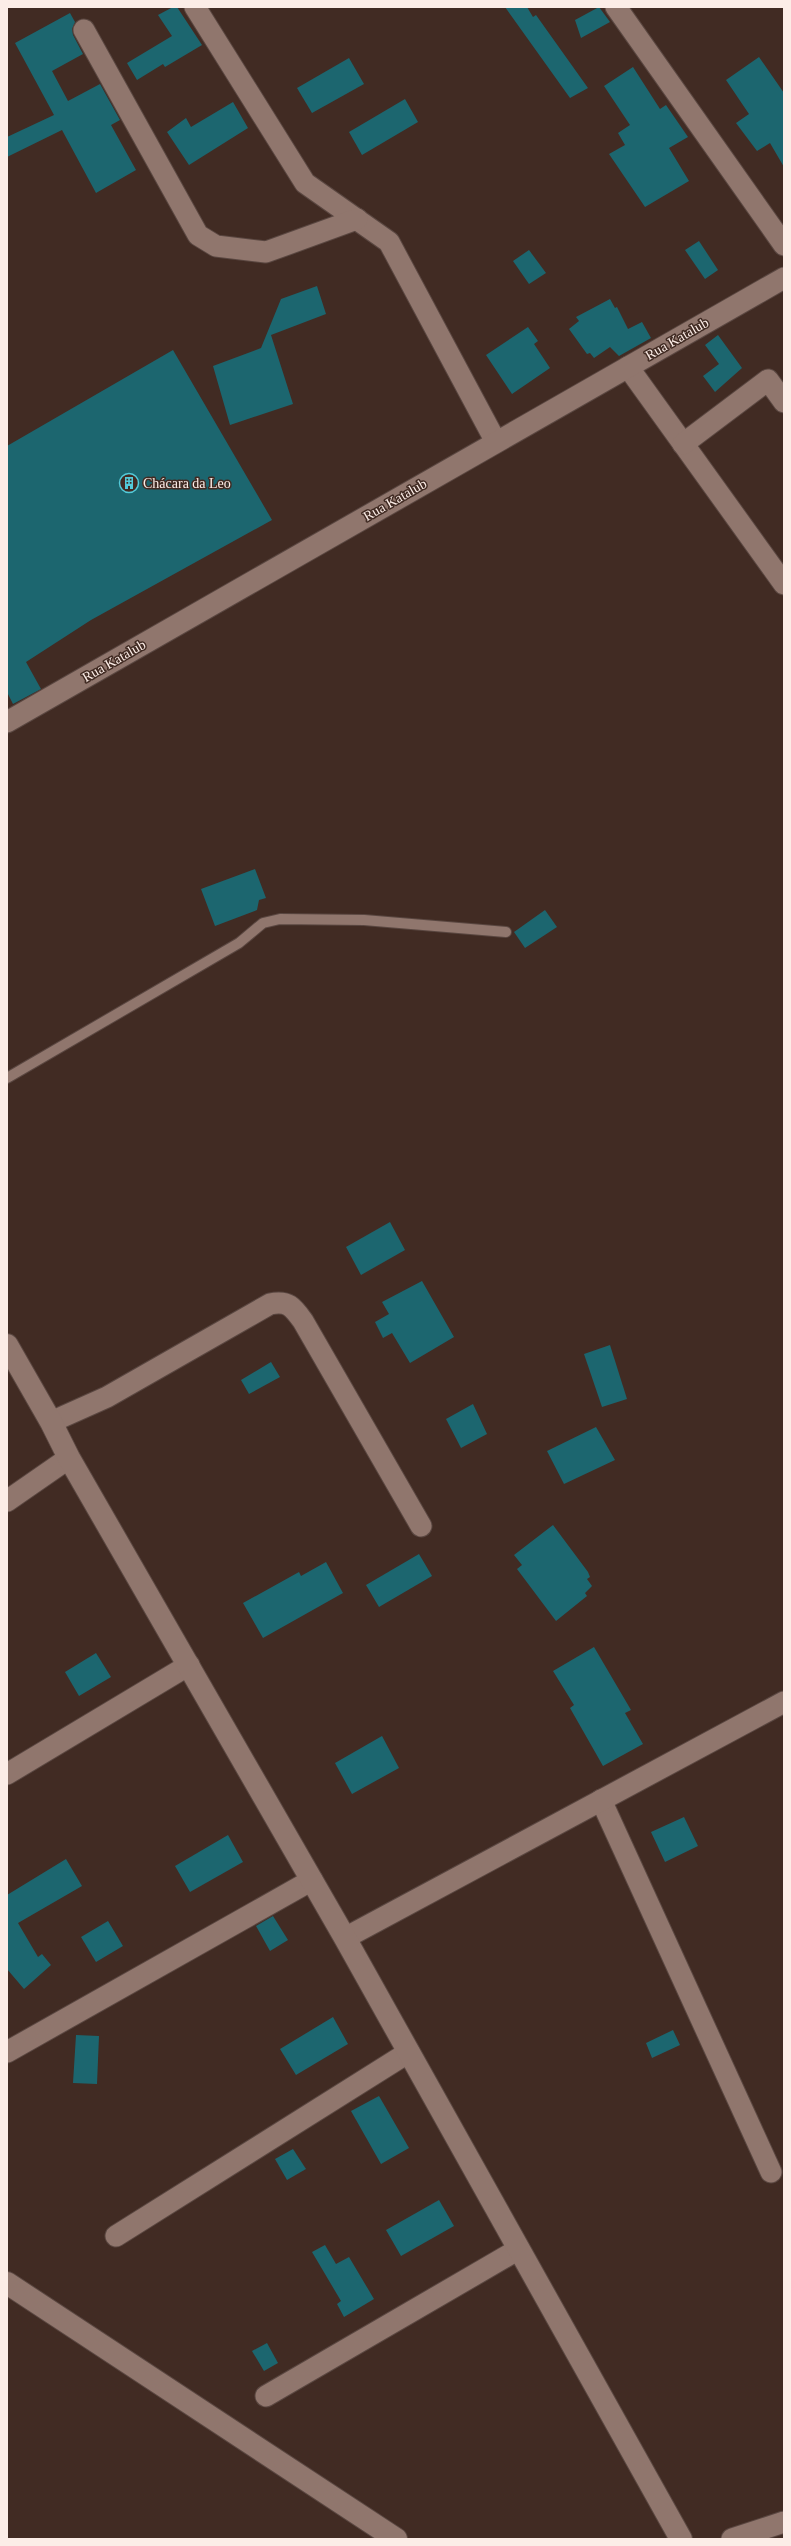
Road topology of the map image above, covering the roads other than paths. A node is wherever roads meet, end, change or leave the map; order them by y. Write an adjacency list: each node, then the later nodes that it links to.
1 (195, 7): 4 (street)
2 (616, 7): 5 (street)
3 (84, 30): 4 (street)
4 (357, 220): 9 (street)
5 (784, 246)
6 (784, 278): 7 (street, Rua Katalub)
7 (628, 367): 9 (street, Rua Katalub); 10 (street)
8 (784, 402): 10 (street)
9 (496, 442): 12 (street, Rua Katalub)
10 (683, 444): 11 (street)
11 (784, 584)
12 (7, 722)
13 (506, 932): 14 (lane)
14 (7, 1078)
15 (7, 1345): 16 (main road)
16 (51, 1422): 17 (main road); 19 (street)
17 (69, 1458): 18 (street); 20 (main road)
18 (7, 1500)
19 (421, 1526)
20 (189, 1665): 22 (street); 24 (main road)
21 (784, 1702): 23 (street)
22 (7, 1774)
23 (601, 1800): 25 (street); 28 (street)
24 (312, 1880): 25 (main road); 26 (street)
25 (345, 1938): 27 (main road)
26 (7, 2052)
27 (409, 2052): 29 (street); 30 (main road)
28 (770, 2172)
29 (116, 2236)
30 (519, 2249): 32 (street); 35 (main road)
31 (7, 2282): 34 (main road)
32 (266, 2396)
33 (784, 2522): 36 (street)
34 (396, 2539)
35 (681, 2539)
36 (732, 2539)

